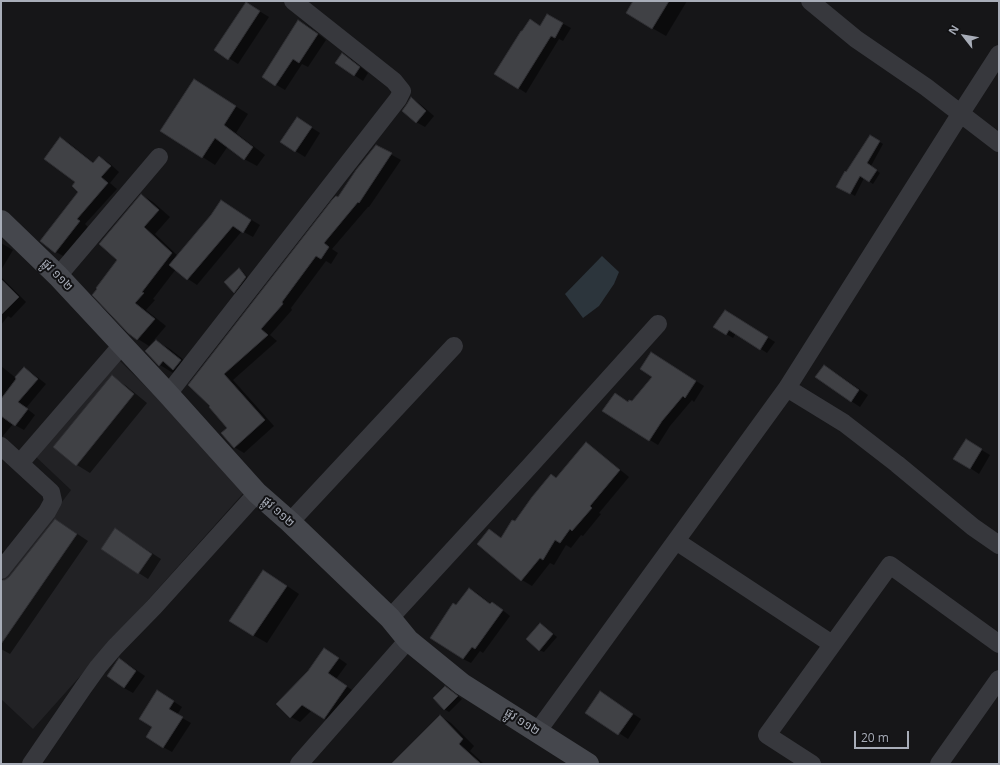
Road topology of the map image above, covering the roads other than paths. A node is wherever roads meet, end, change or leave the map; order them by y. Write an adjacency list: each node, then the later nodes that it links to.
1 (293, 1): 13 (street)
2 (810, 1): 4 (street)
3 (999, 54): 4 (street)
4 (961, 113): 5 (street); 12 (street)
5 (999, 143)
6 (159, 157): 8 (street)
7 (1, 220): 8 (street, ផ្លូវ ១១២)
8 (58, 276): 10 (street, ផ្លូវ ១១២)
9 (658, 324): 21 (street)
10 (122, 345): 13 (street, ផ្លូវ ១១២); 15 (street)
11 (454, 346): 17 (street)
12 (787, 388): 18 (street); 19 (street)
13 (168, 394): 16 (street, ផ្លូវ ១១២)
14 (1, 446): 15 (street)
15 (20, 463): 20 (street)
16 (257, 493): 17 (street, ផ្លូវ ១១២); 27 (street)
17 (290, 522): 21 (street, ផ្លូវ ១១២)
18 (676, 541): 23 (street); 26 (street)
19 (999, 546)
20 (1, 570)
21 (390, 618): 22 (street, ផ្លូវ ១១២)
22 (408, 640): 26 (street, ផ្លូវ ១១២); 28 (street)
23 (832, 644): 24 (street); 30 (street)
24 (999, 644)
25 (999, 679): 31 (street)
26 (537, 732): 29 (street, ផ្លូវ ១១២)
27 (31, 764)
28 (299, 764)
29 (588, 764)
30 (812, 764)
31 (939, 764)

